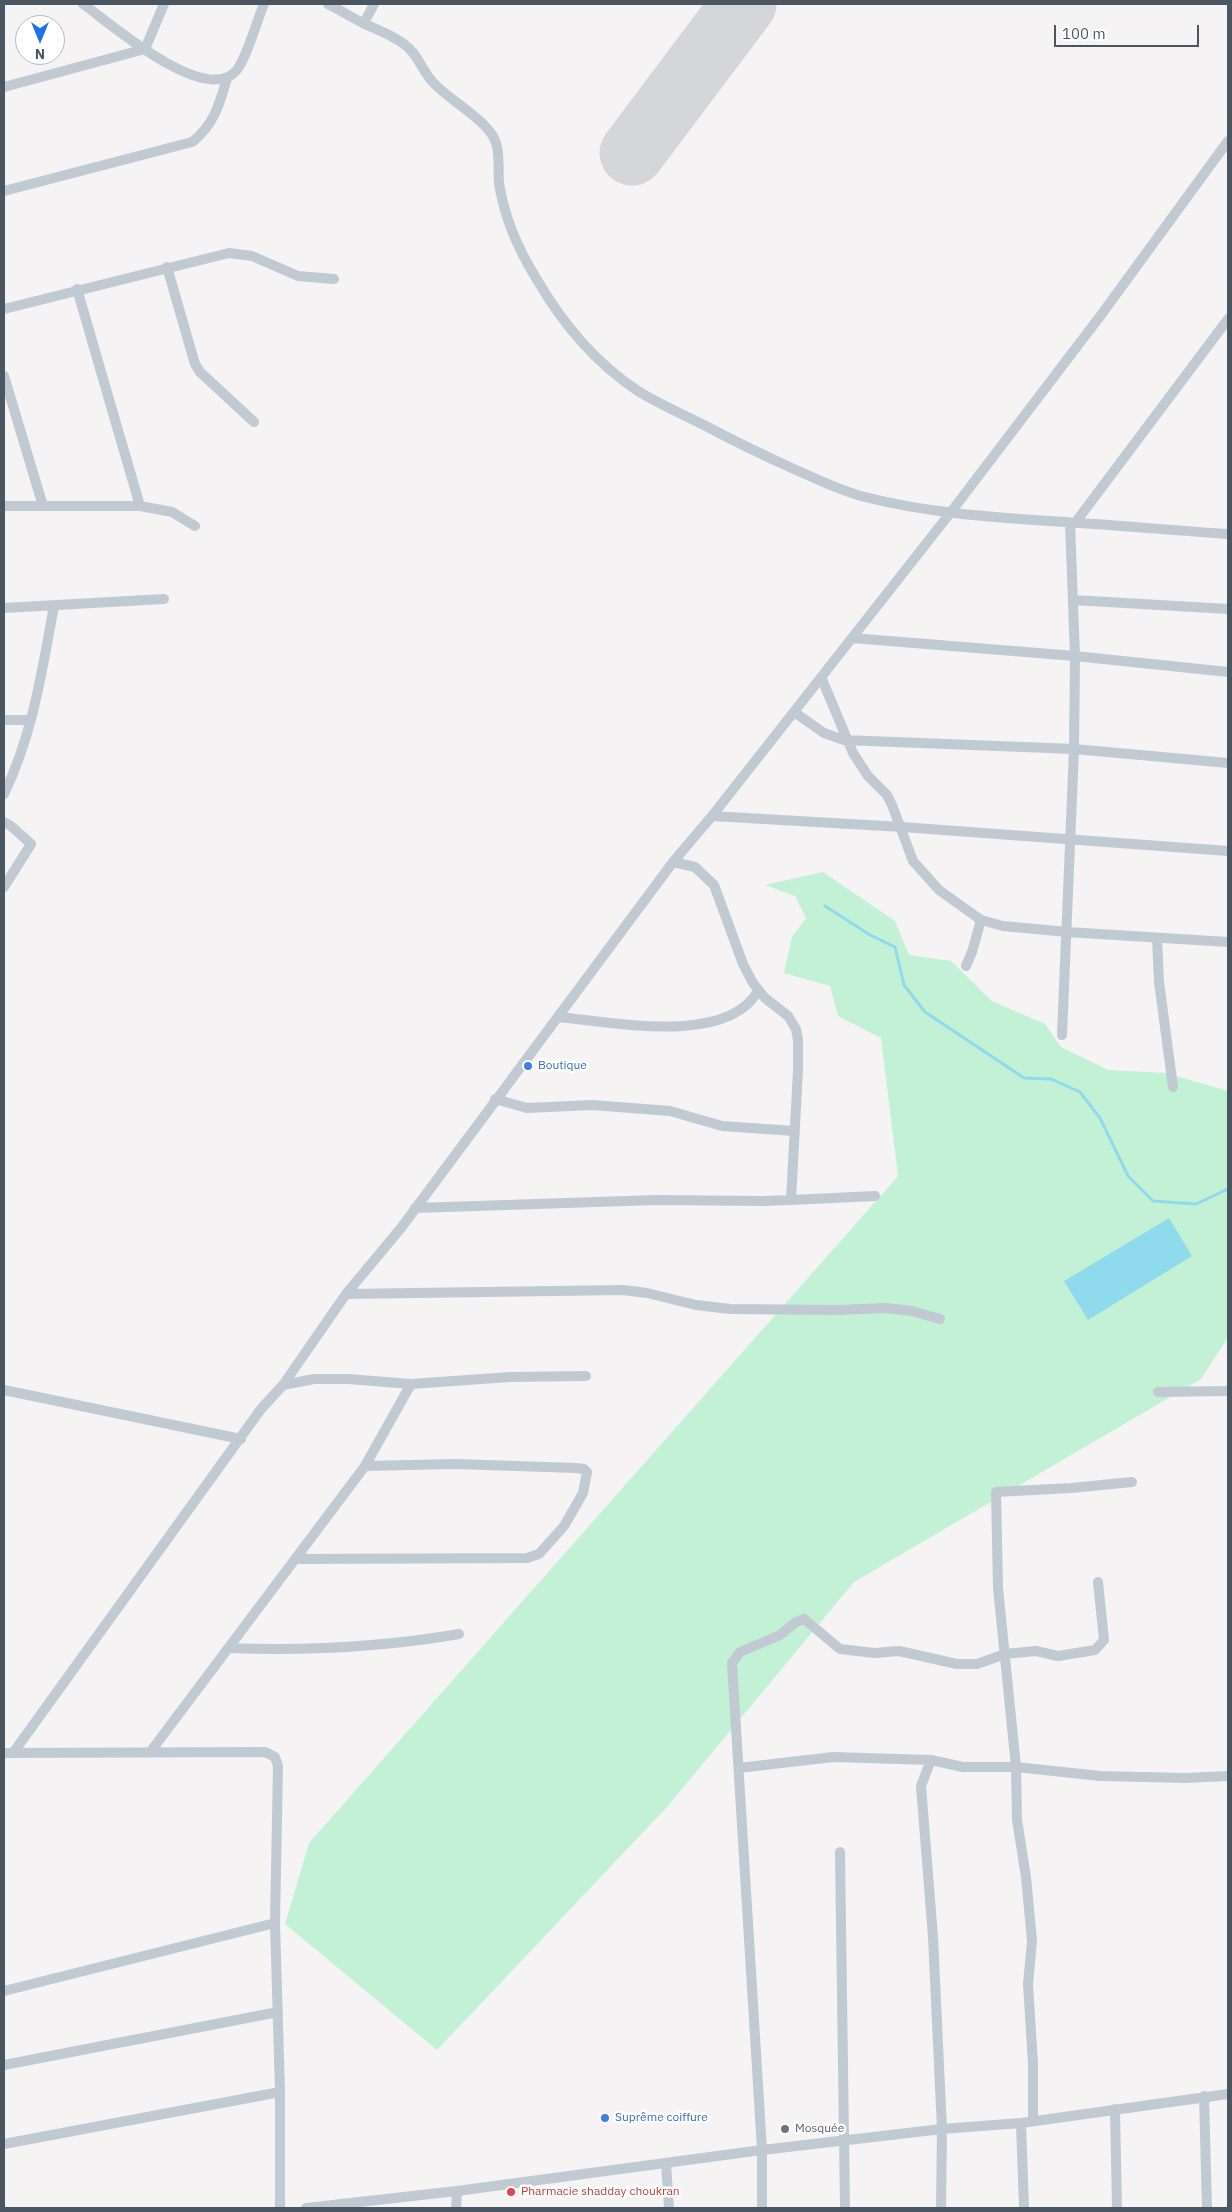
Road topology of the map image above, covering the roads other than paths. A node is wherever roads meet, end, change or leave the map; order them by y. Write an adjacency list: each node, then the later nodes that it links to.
1 (164, 4): 7 (street)
2 (264, 4): 8 (street)
3 (328, 4): 6 (street)
4 (374, 4): 6 (street)
5 (87, 5): 7 (street)
6 (364, 23): 22 (street)
7 (145, 49): 8 (street); 9 (street)
8 (227, 78): 11 (street)
9 (4, 86)
10 (1228, 141): 22 (street)
11 (4, 191)
12 (167, 267): 13 (street); 14 (street); 18 (street)
13 (334, 279)
14 (77, 289): 15 (street); 21 (street)
15 (4, 309)
16 (1228, 319): 23 (street)
17 (4, 376): 20 (street)
18 (254, 422)
19 (4, 506): 20 (street)
20 (43, 506): 21 (street)
21 (140, 506): 24 (street)
22 (950, 512): 23 (street); 31 (street)
23 (1073, 523): 25 (street); 27 (street)
24 (196, 526)
25 (1228, 534)
26 (164, 599): 28 (street)
27 (1073, 600): 30 (street); 32 (street)
28 (54, 606): 29 (street); 37 (street)
29 (4, 608)
30 (1228, 608)
31 (852, 638): 32 (street); 34 (street)
32 (1075, 656): 33 (street); 39 (street)
33 (1228, 672)
34 (821, 677): 35 (street); 38 (street)
35 (794, 712): 38 (street); 42 (street)
36 (4, 720): 37 (street)
37 (31, 720): 41 (street)
38 (848, 741): 39 (street); 44 (street)
39 (1074, 749): 40 (street); 45 (street)
40 (1228, 763)
41 (4, 794)
42 (712, 816): 44 (street); 47 (street)
43 (4, 822): 48 (street)
44 (902, 827): 45 (street); 49 (street)
45 (1071, 840): 46 (street); 50 (street)
46 (1228, 851)
47 (673, 862): 54 (street); 55 (street)
48 (4, 887)
49 (981, 920): 50 (street); 53 (street)
50 (1067, 932): 51 (street); 56 (street)
51 (1157, 938): 52 (street); 57 (street)
52 (1228, 942)
53 (966, 966)
54 (758, 991): 55 (street); 59 (street)
55 (558, 1017): 58 (street)
56 (1062, 1035)
57 (1173, 1087)
58 (495, 1098): 59 (street); 62 (street)
59 (794, 1131): 61 (street)
60 (875, 1196): 61 (street)
61 (791, 1200): 62 (street)
62 (415, 1208): 63 (street)
63 (346, 1294): 64 (street); 67 (street)
64 (940, 1319)
65 (586, 1376): 66 (street)
66 (411, 1384): 67 (street); 72 (street)
67 (283, 1385): 71 (street)
68 (4, 1390): 71 (street)
69 (1228, 1391): 70 (street)
70 (1158, 1392)
71 (241, 1439): 80 (street)
72 (365, 1466): 74 (street); 74 (street)
73 (1132, 1482): 78 (street)
74 (296, 1558): 77 (street)
75 (1098, 1582): 78 (street)
76 (459, 1634): 77 (street)
77 (228, 1648): 79 (street)
78 (1005, 1654): 82 (street); 83 (street)
79 (150, 1751): 80 (street); 86 (street)
80 (9, 1753)
81 (930, 1760): 82 (street); 83 (street); 96 (street)
82 (1016, 1767): 84 (street); 94 (street)
83 (739, 1768): 99 (street)
84 (1228, 1776)
85 (840, 1852): 97 (street)
86 (275, 1923): 87 (street); 88 (street)
87 (4, 1991)
88 (278, 2012): 89 (street); 90 (street)
89 (4, 2065)
90 (280, 2092): 98 (street); 103 (street)
91 (1228, 2094): 92 (street)
92 (1204, 2096): 93 (street); 112 (street)
93 (1115, 2109): 94 (street); 111 (street)
94 (1032, 2121): 95 (street)
95 (1022, 2123): 96 (street); 110 (street)
96 (942, 2129): 97 (street); 109 (street)
97 (845, 2141): 99 (street); 108 (street)
98 (4, 2144)
99 (762, 2150): 100 (street); 107 (street)
100 (666, 2163): 101 (street); 106 (street)
101 (457, 2191): 102 (street); 105 (street)
102 (370, 2205): 104 (street)
103 (280, 2208)
104 (306, 2208)
105 (456, 2208)
106 (669, 2208)
107 (762, 2208)
108 (845, 2208)
109 (941, 2208)
110 (1024, 2208)
111 (1117, 2208)
112 (1207, 2208)

